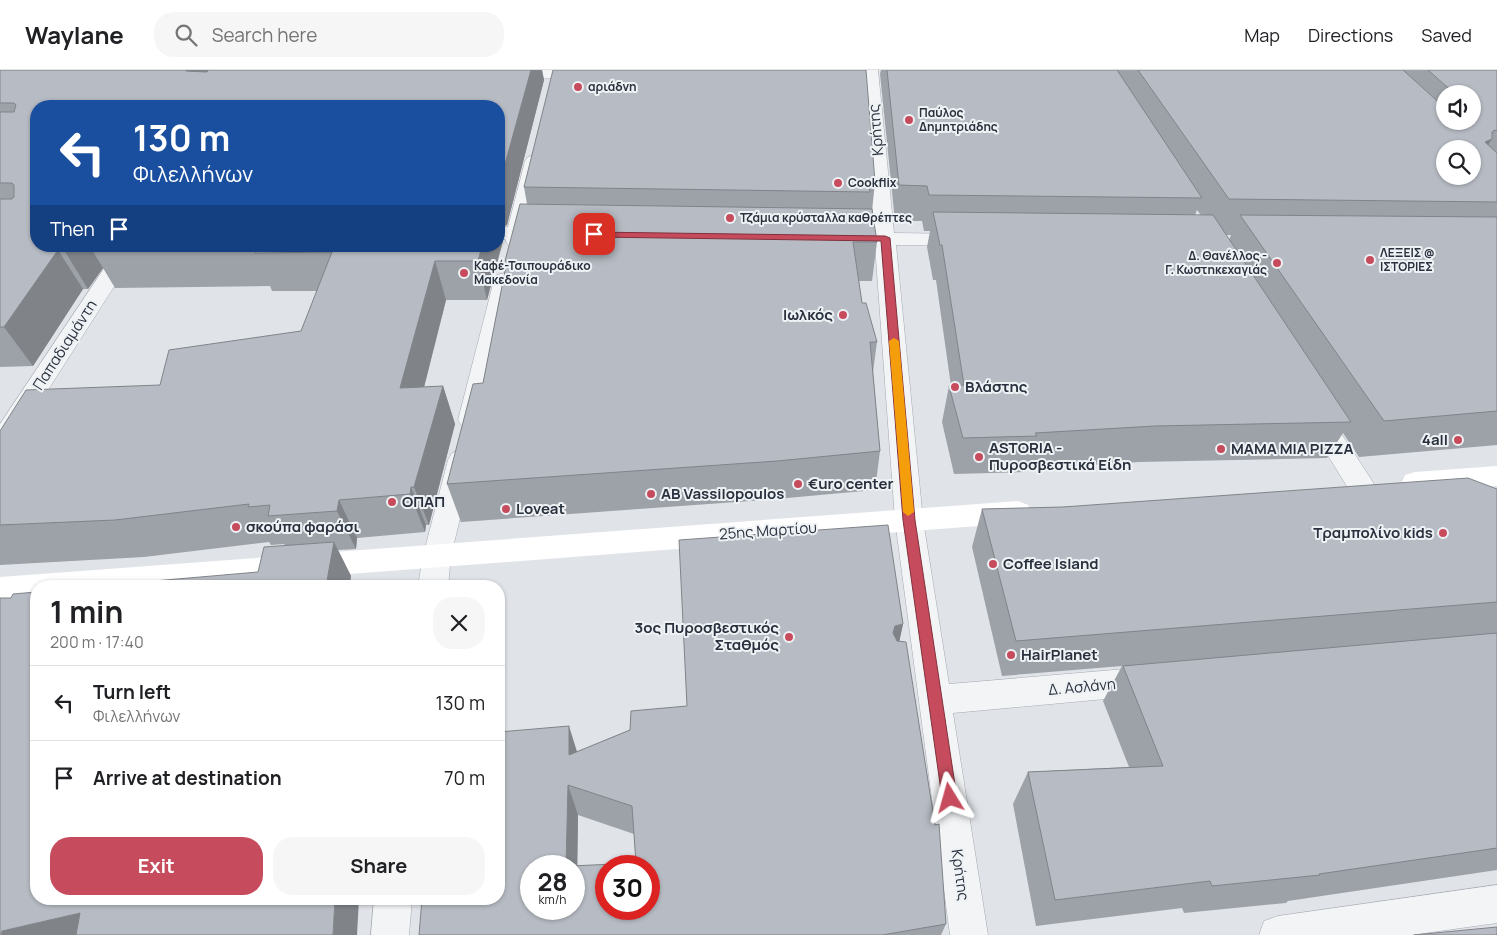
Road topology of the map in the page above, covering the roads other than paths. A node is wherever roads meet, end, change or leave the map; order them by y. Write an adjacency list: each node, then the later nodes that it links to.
1 (870, 70): 9 (street, Κρήτης)
2 (605, 73): 4 (street)
3 (487, 75): 4 (street)
4 (555, 79)
5 (540, 139): 6 (street)
6 (508, 233): 7 (street); 11 (street)
7 (566, 234)
8 (816, 238): 9 (street)
9 (885, 238): 10 (street); 20 (street, Κρήτης)
10 (983, 240)
11 (505, 247)
12 (126, 252): 15 (street, Παπαδιαμάντη)
13 (504, 252): 21 (street)
14 (1302, 394): 17 (street)
15 (0, 444)
16 (1497, 476): 17 (main road)
17 (1361, 486): 18 (main road)
18 (1332, 488)
19 (1047, 510): 20 (main road, 25ης Μαρτίου)
20 (909, 520): 21 (main road, 25ης Μαρτίου); 27 (street, Κρήτης)
21 (437, 556): 22 (main road, 25ης Μαρτίου); 23 (street)
22 (119, 580)
23 (434, 580)
24 (30, 586): 25 (main road)
25 (0, 589)
26 (1182, 678): 27 (street, Δ. Ασλάνη)
27 (936, 700): 31 (street, Κρήτης)
28 (1497, 904): 32 (street)
29 (392, 905): 30 (street)
30 (390, 935)
31 (969, 935)
32 (1278, 935)

